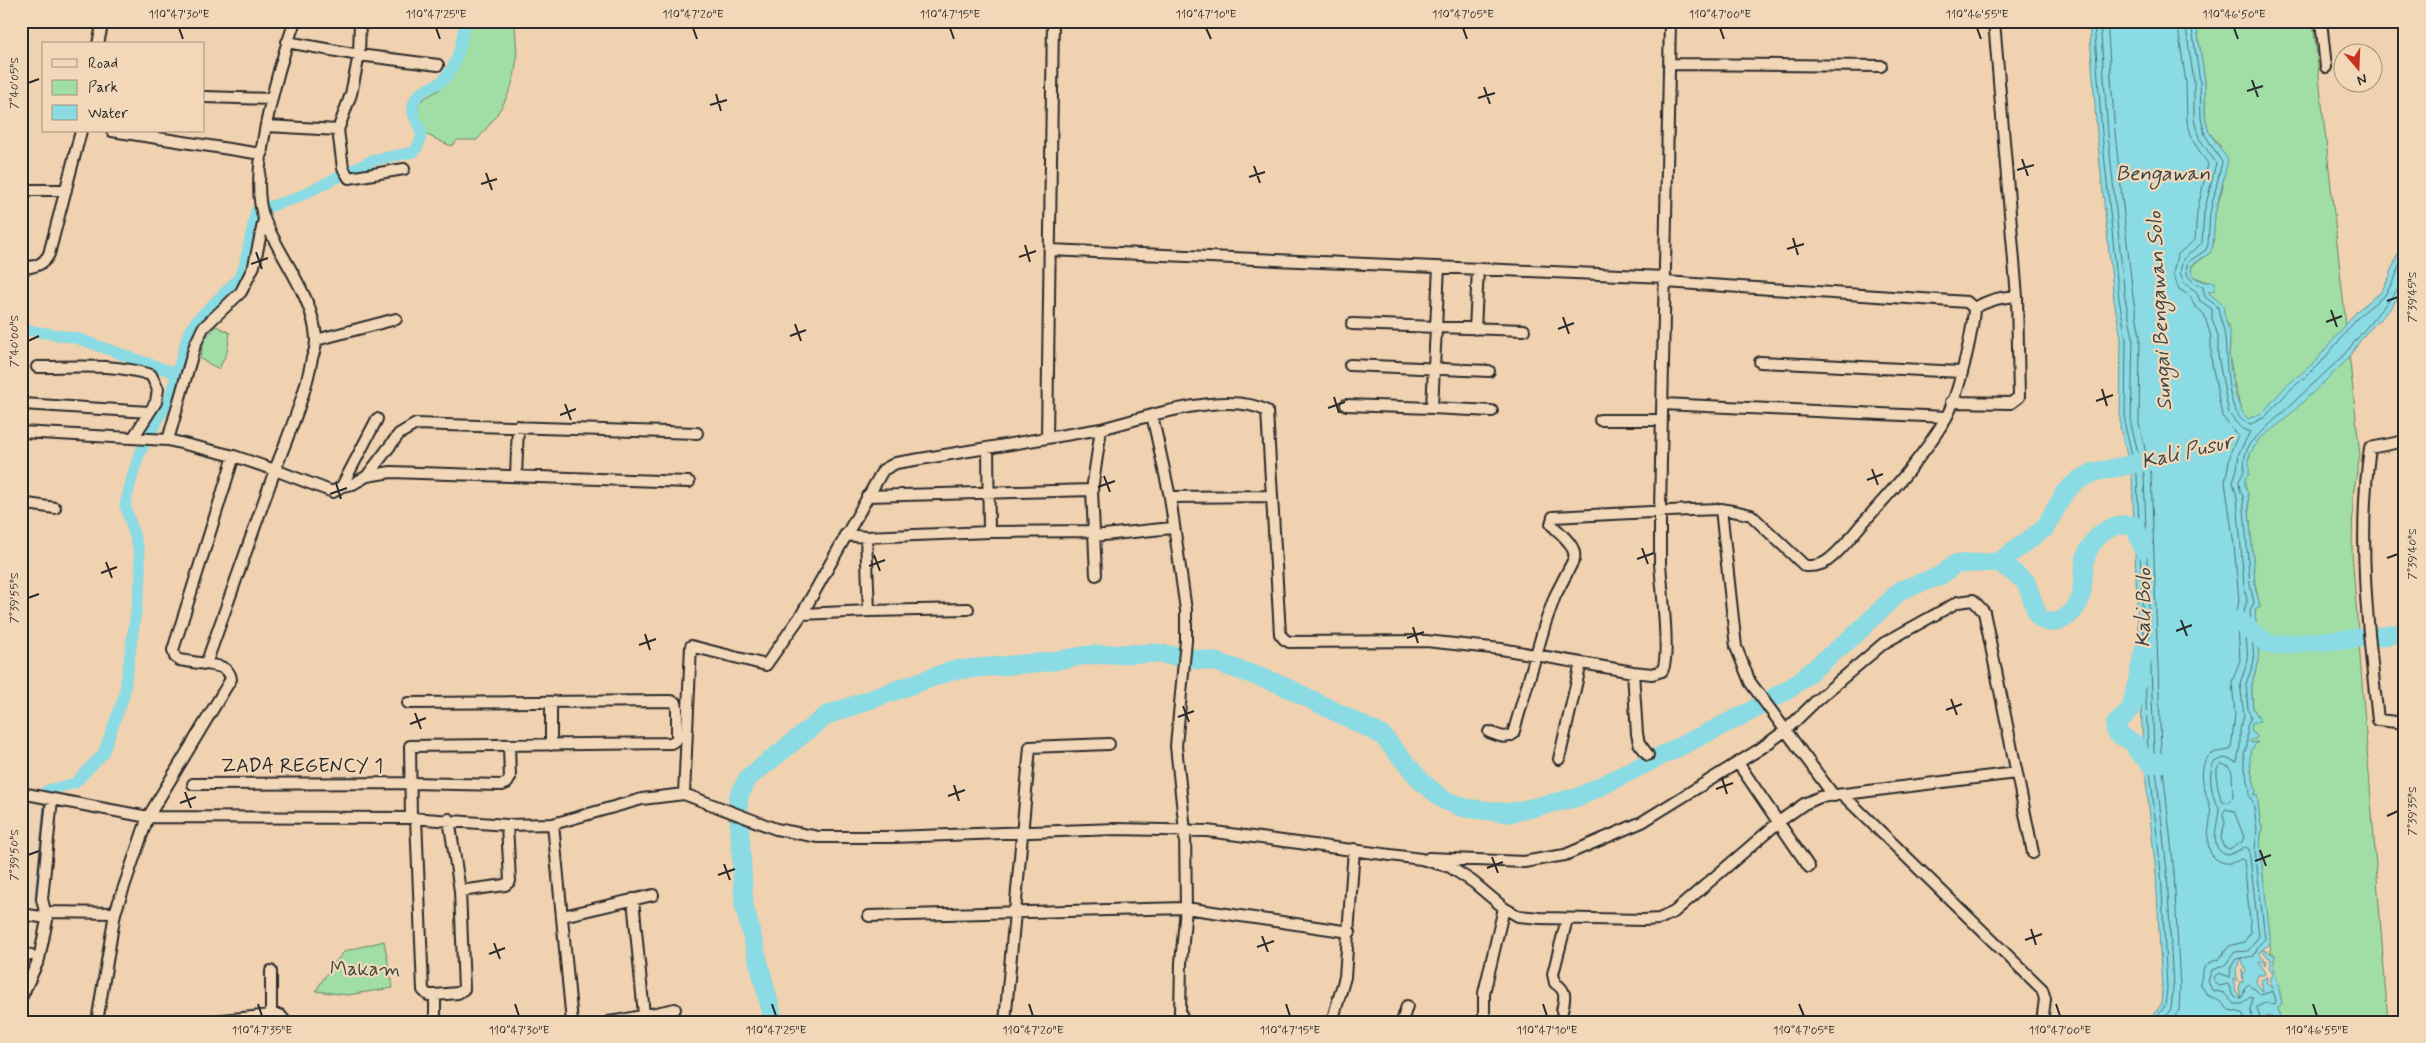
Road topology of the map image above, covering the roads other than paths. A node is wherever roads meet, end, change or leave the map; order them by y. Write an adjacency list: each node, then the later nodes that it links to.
1 (103, 21): 8 (street)
2 (295, 21): 9 (street)
3 (360, 21): 10 (street)
4 (1053, 21): 26 (street)
5 (1670, 21): 11 (street)
6 (1994, 21): 31 (street)
7 (2321, 21): 14 (street)
8 (98, 42)
9 (288, 42): 10 (street); 16 (street)
10 (358, 55): 12 (street); 18 (street)
11 (1669, 64): 13 (street); 30 (street)
12 (438, 65)
13 (1881, 66)
14 (2326, 67)
15 (205, 97): 16 (street)
16 (272, 99): 17 (street)
17 (266, 126): 18 (street); 21 (street)
18 (338, 130): 22 (street)
19 (81, 132): 24 (street)
20 (119, 132): 21 (street)
21 (262, 154): 25 (street)
22 (404, 170)
23 (21, 190): 24 (street)
24 (66, 190): 28 (street)
25 (262, 214): 38 (street); 63 (street)
26 (1050, 250): 27 (street); 62 (street)
27 (1439, 267): 29 (street); 35 (street)
28 (21, 269)
29 (1478, 269): 30 (street); 36 (street)
30 (1665, 279): 32 (street); 48 (street)
31 (2017, 297): 32 (street); 45 (street)
32 (1974, 308): 44 (street)
33 (396, 319): 38 (street)
34 (1352, 324): 35 (street)
35 (1436, 327): 36 (street); 42 (street)
36 (1475, 328): 37 (street)
37 (1524, 330)
38 (316, 340): 67 (street)
39 (1760, 362): 44 (street)
40 (1350, 365): 42 (street)
41 (37, 367): 51 (street)
42 (1434, 369): 43 (street); 49 (street)
43 (1489, 371)
44 (1961, 372): 45 (street)
45 (1951, 402): 53 (street)
46 (23, 404): 51 (street)
47 (1346, 404): 49 (street)
48 (1663, 404): 53 (street); 56 (street)
49 (1432, 408): 50 (street)
50 (1492, 411)
51 (149, 412): 61 (street)
52 (1152, 414): 58 (street); 75 (street); 76 (street)
53 (1946, 417): 79 (street)
54 (377, 419): 71 (street)
55 (1600, 420): 56 (street)
56 (1662, 420): 80 (street)
57 (518, 426): 60 (street); 68 (street); 69 (street)
58 (1101, 429): 62 (street); 72 (street)
59 (21, 432): 61 (street)
60 (696, 433)
61 (138, 438): 63 (street)
62 (1048, 438): 65 (street)
63 (164, 439): 66 (street)
64 (2405, 441): 96 (street)
65 (988, 448): 73 (street); 74 (street)
66 (234, 456): 67 (street); 92 (street)
67 (275, 470): 71 (street); 92 (street)
68 (367, 476): 69 (street); 71 (street)
69 (516, 476): 70 (street)
70 (689, 482)
71 (342, 486)
72 (1092, 490): 73 (street); 83 (street)
73 (989, 493): 74 (street); 82 (street)
74 (868, 496): 84 (street)
75 (1271, 496): 76 (street); 90 (street)
76 (1170, 497): 81 (street)
77 (21, 503): 78 (street)
78 (55, 508)
79 (1721, 509): 80 (street); 97 (street)
80 (1660, 512): 90 (street); 93 (street)
81 (1172, 528): 83 (street); 119 (street)
82 (989, 532): 83 (street); 85 (street)
83 (1094, 534): 86 (street)
84 (845, 535): 85 (street); 89 (street)
85 (866, 538): 88 (street)
86 (1096, 575)
87 (968, 609): 88 (street)
88 (869, 611): 89 (street)
89 (802, 614): 109 (street)
90 (1537, 655): 91 (street); 98 (street)
91 (1581, 663): 93 (street); 103 (street)
92 (206, 664): 112 (street)
93 (1634, 672): 102 (street)
94 (551, 702): 95 (street, ZADA REGENCY 1); 101 (street); 101 (street, ZADA REGENCY 1)
95 (408, 704)
96 (2405, 723)
97 (1786, 730): 104 (street); 105 (street); 110 (street)
98 (1489, 732)
99 (1109, 744): 118 (street)
100 (509, 745): 101 (street, ZADA REGENCY 1); 106 (street, ZADA REGENCY 1); 106 (street, ZADA REGENCY 1)
101 (551, 746)
102 (1648, 756)
103 (1559, 759)
104 (1738, 763): 115 (street); 122 (street)
105 (2016, 773): 110 (street); 121 (street)
106 (411, 782): 107 (street, ZADA REGENCY 1); 113 (street, ZADA REGENCY 1)
107 (193, 784)
108 (21, 793): 111 (street)
109 (684, 794): 116 (street); 118 (street)
110 (1839, 795): 115 (street); 158 (street)
111 (52, 799): 112 (street); 132 (street)
112 (148, 817): 113 (street); 130 (street)
113 (414, 818): 114 (street); 138 (street, ZADA REGENCY 1)
114 (449, 819): 117 (street); 124 (street)
115 (1780, 821): 123 (street); 135 (street)
116 (553, 824): 117 (street); 133 (street)
117 (507, 825): 124 (street)
118 (1022, 831): 119 (street); 129 (street)
119 (1185, 831): 120 (street); 127 (street)
120 (1354, 849): 122 (street); 136 (street)
121 (2033, 852)
122 (1421, 859): 128 (street)
123 (1809, 867)
124 (460, 890): 138 (street)
125 (652, 895): 126 (street)
126 (634, 899): 133 (street); 144 (street)
127 (1186, 908): 129 (street); 136 (street); 154 (street)
128 (1504, 908): 135 (street); 157 (street)
129 (1013, 911): 134 (street); 153 (street)
130 (115, 913): 132 (street); 147 (street)
131 (21, 914): 132 (street)
132 (44, 914): 139 (street)
133 (563, 916): 151 (street)
134 (869, 916)
135 (1566, 918): 142 (street)
136 (1350, 932): 155 (street)
137 (271, 971): 143 (street)
138 (435, 995): 150 (street)
139 (21, 998)
140 (1407, 1006): 156 (street)
141 (675, 1009): 144 (street)
142 (1562, 1011)
143 (271, 1015): 145 (street); 149 (street)
144 (644, 1015): 146 (street)
145 (241, 1020): 148 (street)
146 (622, 1021): 152 (street)
147 (97, 1022)
148 (203, 1022)
149 (286, 1022)
150 (435, 1022)
151 (572, 1022)
152 (608, 1022)
153 (1005, 1022)
154 (1184, 1022)
155 (1332, 1022)
156 (1402, 1022)
157 (1484, 1022)
158 (2042, 1022)

